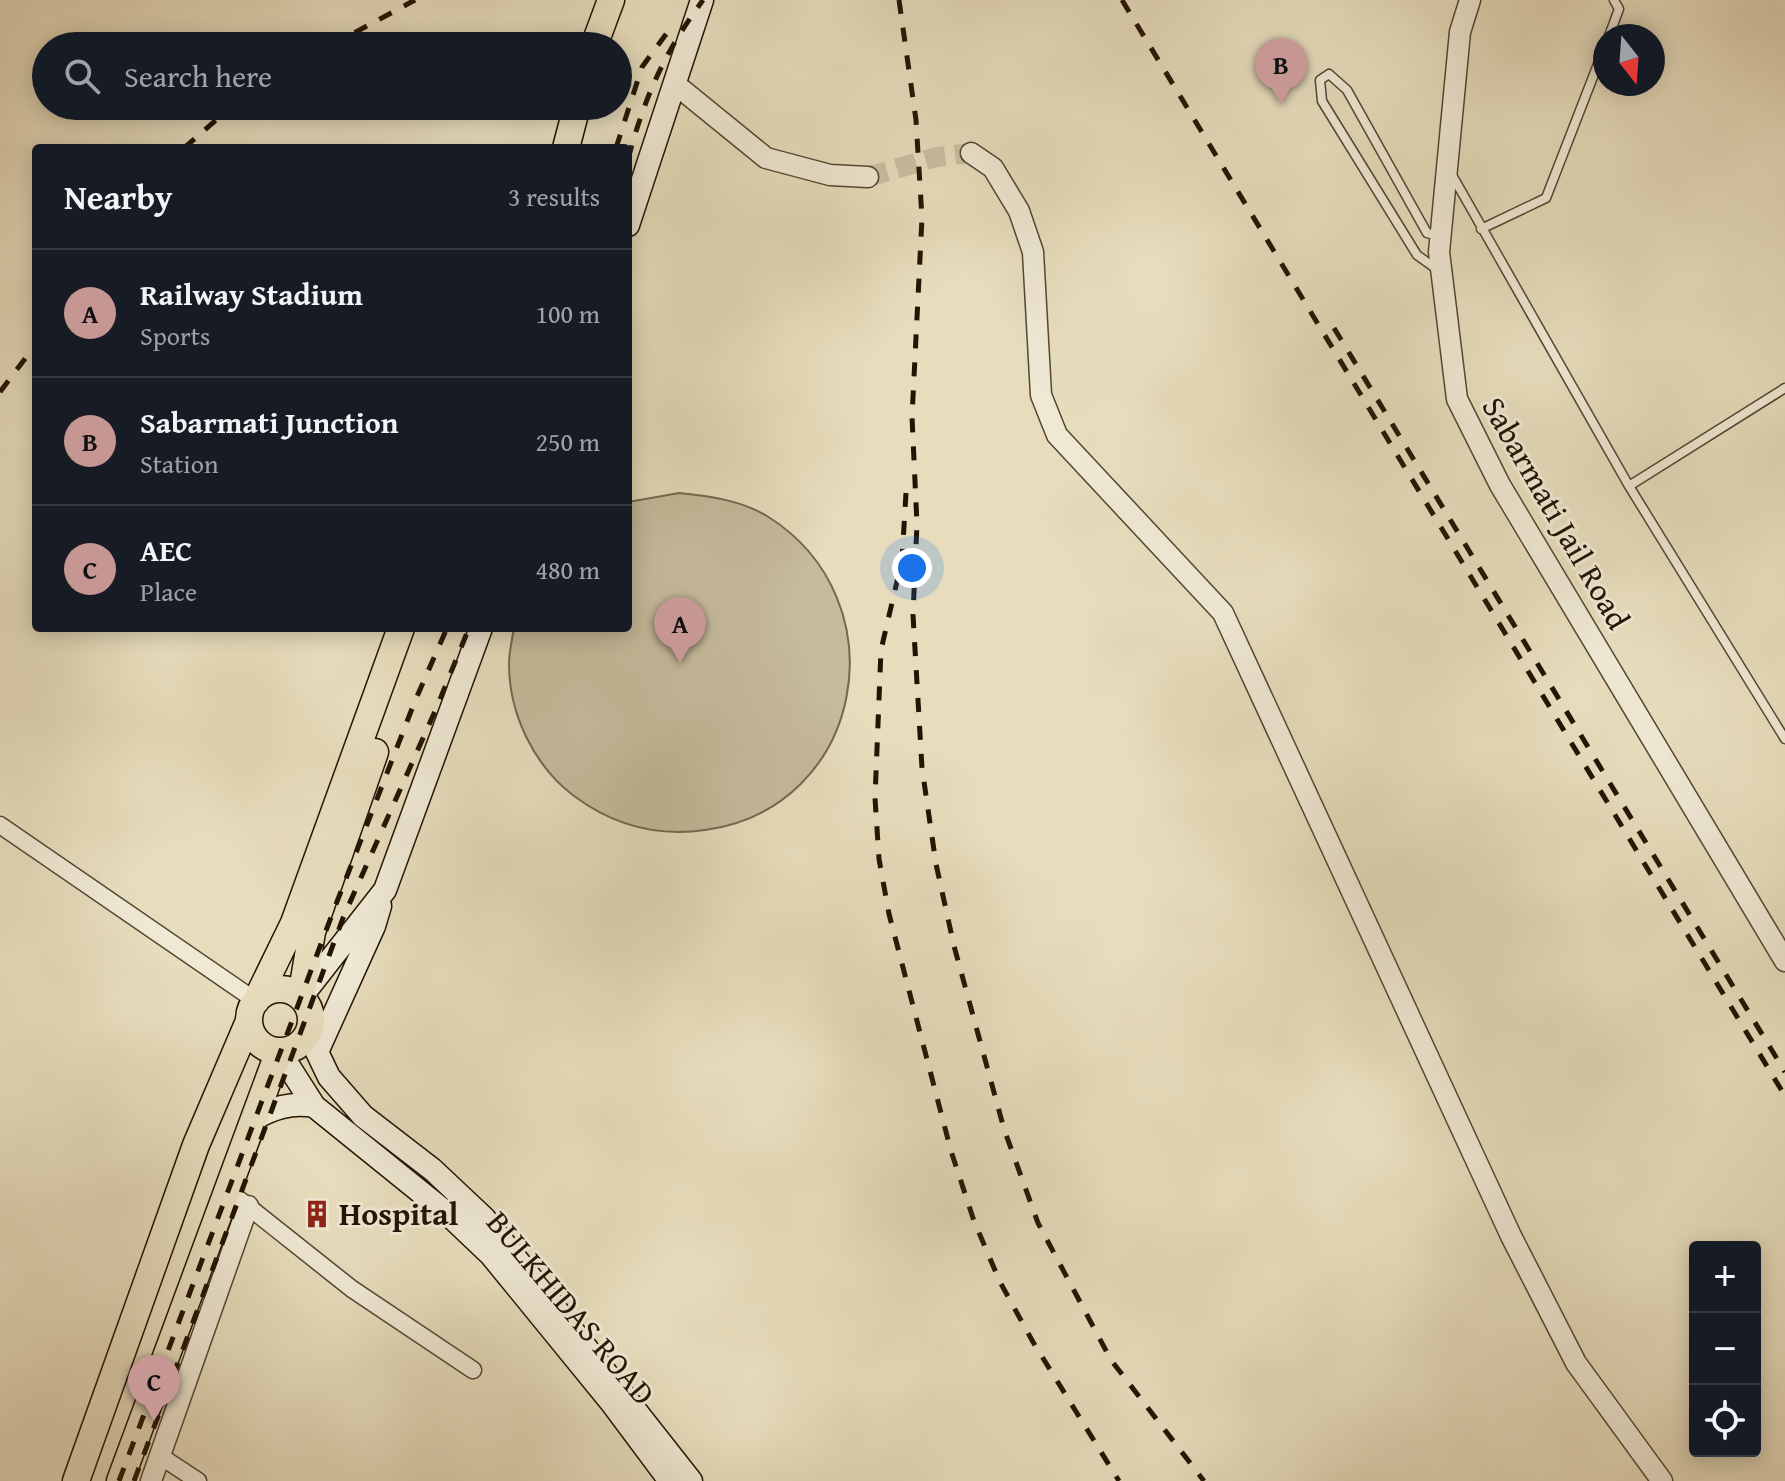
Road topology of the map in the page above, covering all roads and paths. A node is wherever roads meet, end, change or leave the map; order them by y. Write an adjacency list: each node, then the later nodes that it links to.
1 (611, 0): 7 (main road)
2 (626, 0): 8 (main road)
3 (702, 0): 10 (main road)
4 (1470, 0): 16 (street, Sabarmati Jail Road)
5 (1614, 0): 6 (lane)
6 (1613, 24)
7 (599, 32)
8 (614, 32)
9 (1593, 77): 19 (lane)
10 (675, 84): 17 (street); 18 (main road)
11 (573, 120): 13 (main road)
12 (588, 120): 14 (main road)
13 (567, 144)
14 (582, 144)
15 (971, 153): 48 (street)
16 (1447, 166): 19 (lane); 20 (street, Sabarmati Jail Road)
17 (868, 177)
18 (632, 213)
19 (1481, 229): 23 (lane)
20 (1440, 237): 21 (street, Sabarmati Jail Road); 21 (lane)
21 (1442, 273): 31 (street, Sabarmati Jail Road)
22 (1785, 388): 23 (lane)
23 (1629, 486): 27 (lane)
24 (400, 632): 30 (main road)
25 (416, 632): 30 (main road)
26 (480, 632): 29 (main road)
27 (1785, 739)
28 (0, 825): 33 (street)
29 (385, 890): 32 (main road); 35 (main road)
30 (303, 928): 32 (main road); 33 (main road)
31 (1785, 961)
32 (306, 1009): 33 (main road); 34 (main road); 35 (main road)
33 (252, 1011): 34 (main road); 43 (main road)
34 (279, 1051): 36 (main road, BULKHIDAS ROAD); 37 (main road)
35 (317, 1052): 42 (main road)
36 (314, 1106): 37 (main road); 42 (main road, BULKHIDAS ROAD)
37 (252, 1120): 38 (main road)
38 (226, 1189): 39 (street); 44 (main road)
39 (248, 1206): 40 (street); 41 (street)
40 (473, 1370)
41 (160, 1456): 45 (street); 46 (street)
42 (667, 1473): 47 (main road)
43 (76, 1481)
44 (120, 1481)
45 (151, 1481)
46 (198, 1481)
47 (691, 1481)
48 (1662, 1481)

